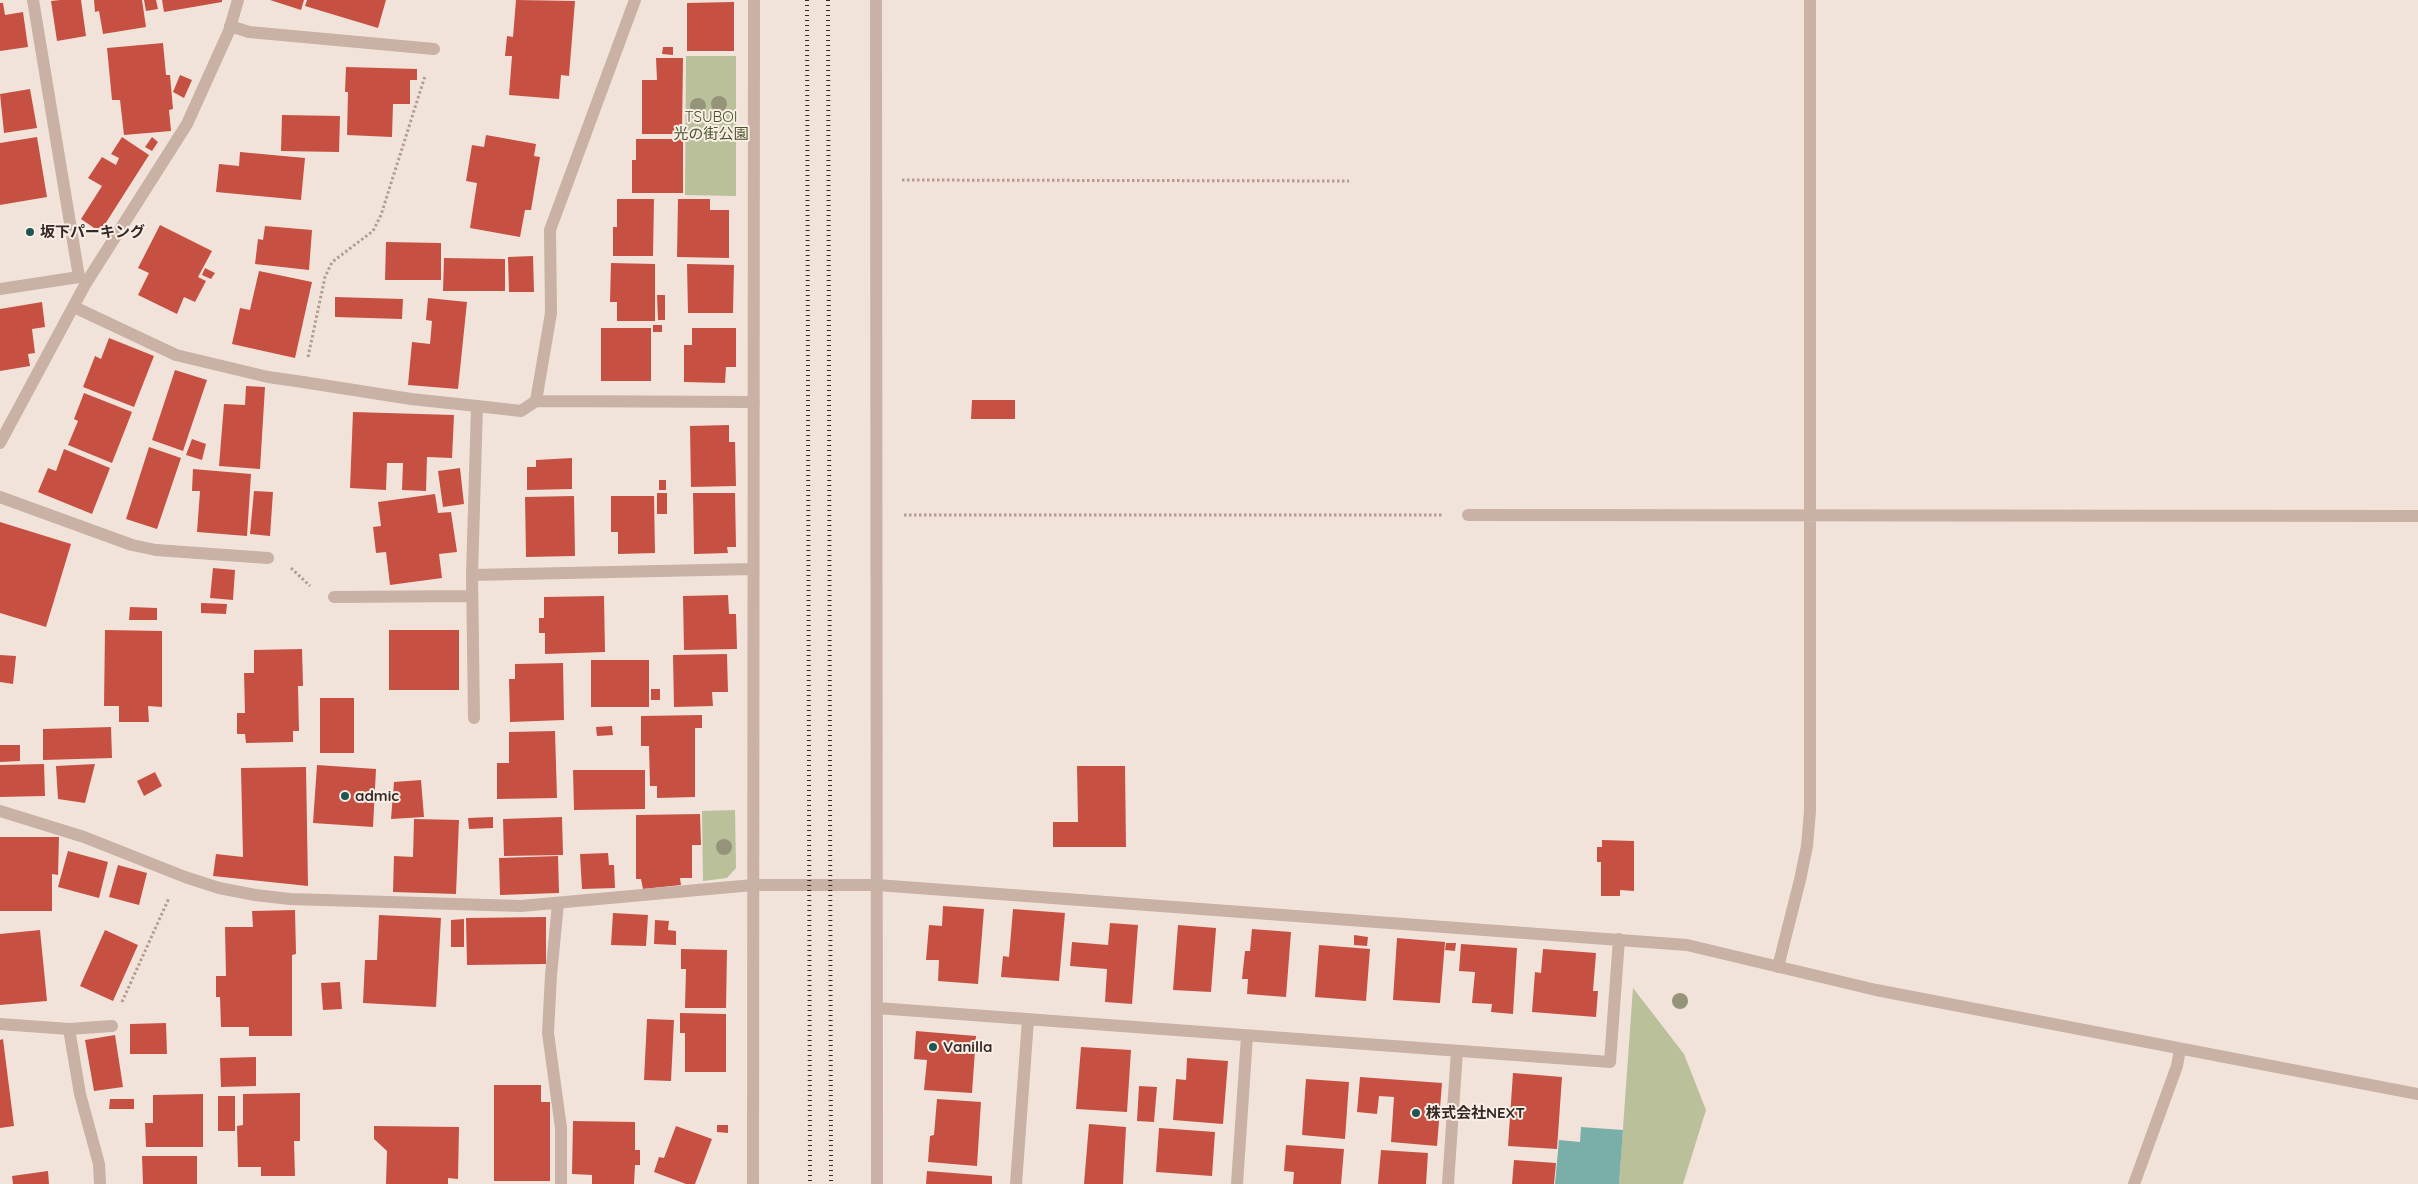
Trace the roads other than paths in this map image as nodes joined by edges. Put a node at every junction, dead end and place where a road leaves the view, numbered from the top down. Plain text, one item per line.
1 (33, 0) edge
2 (238, 0) edge
3 (636, 0) edge
4 (754, 0) edge
5 (876, 0) edge
6 (1810, 0) edge
7 (230, 26) junction
8 (434, 49) road end
9 (83, 280) junction
10 (0, 289) edge
11 (74, 307) junction
12 (536, 401) junction
13 (754, 402) junction
14 (478, 406) junction
15 (0, 443) edge
16 (0, 497) edge
17 (1468, 515) road end
18 (1810, 516) junction
19 (2418, 516) edge
20 (268, 558) road end
21 (753, 569) junction
22 (472, 575) junction
23 (334, 596) road end
24 (472, 596) junction
25 (474, 718) dead end
26 (0, 811) edge
27 (753, 885) junction
28 (877, 885) junction
29 (558, 904) junction
30 (1619, 939) junction
31 (1778, 967) junction
32 (877, 1008) junction
33 (1028, 1020) junction
34 (0, 1024) edge
35 (112, 1026) road end
36 (70, 1029) junction
37 (1247, 1036) junction
38 (2180, 1049) junction
39 (1457, 1051) junction
40 (2418, 1094) edge
41 (100, 1184) edge
42 (561, 1184) edge
43 (753, 1184) edge
44 (877, 1184) edge
45 (1016, 1184) edge
46 (1237, 1184) edge
47 (1448, 1184) edge
48 (2134, 1184) edge

1 - 9 street
2 - 7 street
3 - 12 street
4 - 13 street
5 - 28 street
6 - 18 street
7 - 8 street
7 - 9 street
9 - 10 street
9 - 11 street
11 - 14 street
11 - 15 street
12 - 13 street
12 - 14 street
13 - 21 street
14 - 22 street
16 - 20 street
17 - 18 street
18 - 19 street
18 - 31 street
21 - 22 street
21 - 27 street
22 - 24 street
23 - 24 street
24 - 25 street
26 - 29 street
27 - 28 street
27 - 29 street
27 - 43 street
28 - 30 street
28 - 32 street
29 - 42 street
30 - 31 street
30 - 39 street
31 - 38 street
32 - 33 street
32 - 44 street
33 - 37 street
33 - 45 street
34 - 36 street
35 - 36 street
36 - 41 street
37 - 39 street
37 - 46 street
38 - 40 street
38 - 48 street
39 - 47 street

